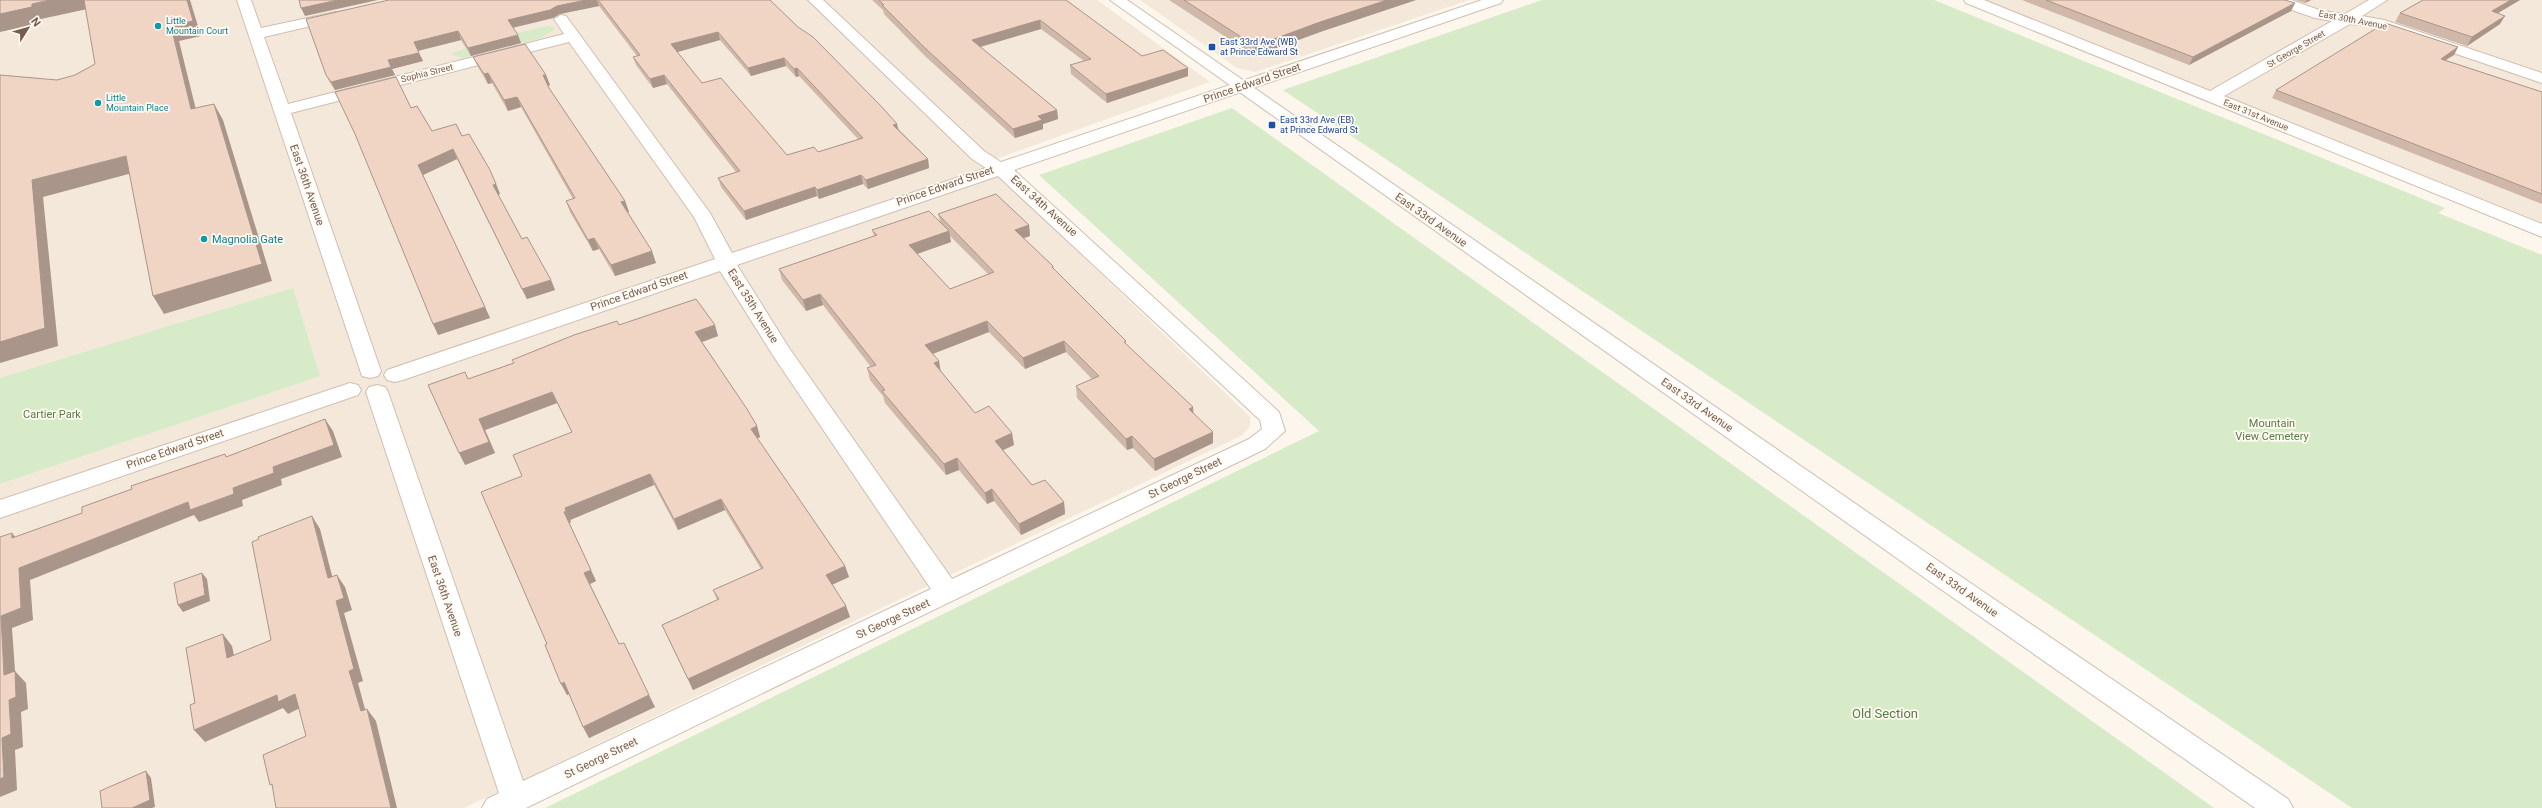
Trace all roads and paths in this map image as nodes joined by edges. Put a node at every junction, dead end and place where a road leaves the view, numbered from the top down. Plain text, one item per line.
1 (244, 0) edge
2 (815, 0) edge
3 (1117, 0) edge
4 (1496, 0) edge
5 (1971, 0) edge
6 (2277, 0) edge
7 (2380, 0) edge
8 (352, 12) edge
9 (561, 18) dead end
10 (2350, 18) junction
11 (255, 34) junction
12 (573, 36) junction
13 (2542, 78) edge
14 (1241, 86) junction
15 (2211, 97) junction
16 (281, 111) junction
17 (1000, 168) junction
18 (2542, 230) edge
19 (726, 261) junction
20 (374, 381) junction
21 (1271, 417) joint
22 (0, 509) edge
23 (948, 593) junction
24 (506, 804) edge
25 (2278, 808) edge

1 - 11 street, East 36th Avenue
2 - 17 street, East 34th Avenue
3 - 14 street, East 33rd Avenue
4 - 14 street, Prince Edward Street
5 - 15 street, East 31st Avenue
6 - 10 street, East 30th Avenue
7 - 10 street, St George Street
8 - 11 street
9 - 12 street, East 35th Avenue
10 - 13 street, East 30th Avenue
10 - 15 street, St George Street
11 - 16 street, East 36th Avenue
12 - 16 street, Sophia Street
12 - 19 street, East 35th Avenue
14 - 17 street, Prince Edward Street
14 - 25 street, East 33rd Avenue
15 - 18 street, East 31st Avenue
16 - 20 street, East 36th Avenue
17 - 19 street, Prince Edward Street
17 - 21 street, East 34th Avenue
19 - 20 street, Prince Edward Street
19 - 23 street, East 35th Avenue
20 - 22 street, Prince Edward Street
20 - 24 street, East 36th Avenue
21 - 23 street, St George Street
23 - 24 street, St George Street

